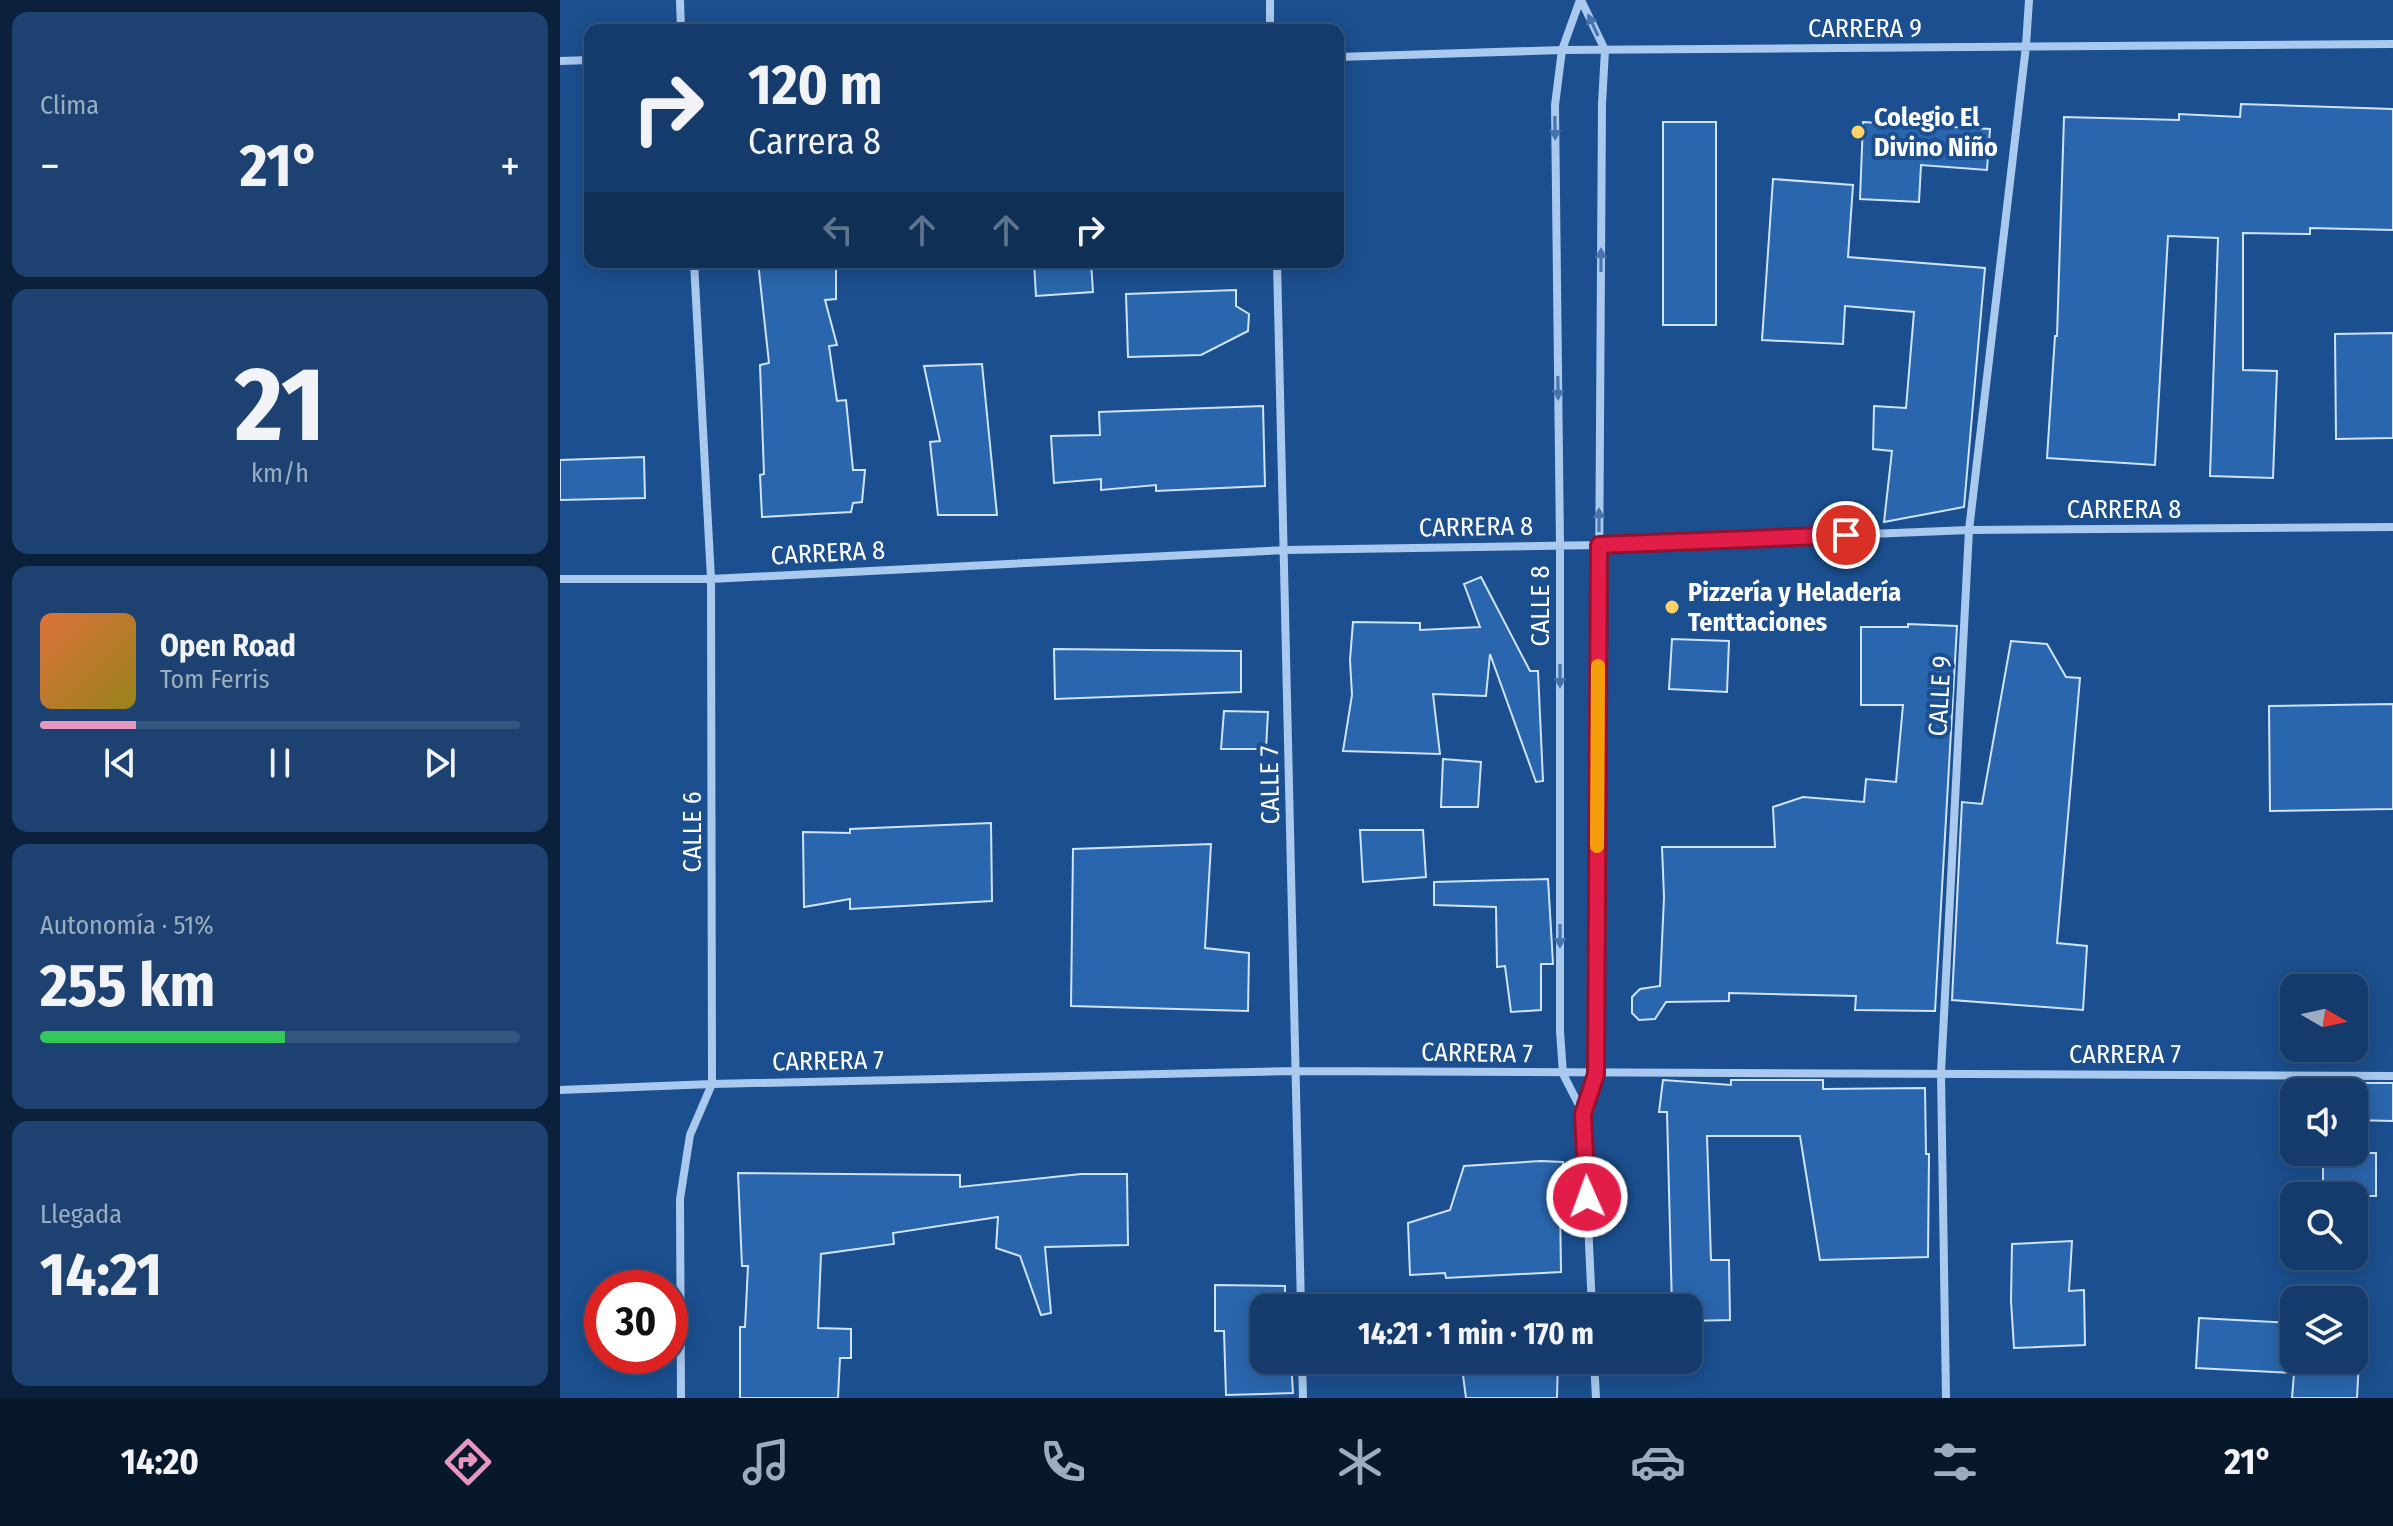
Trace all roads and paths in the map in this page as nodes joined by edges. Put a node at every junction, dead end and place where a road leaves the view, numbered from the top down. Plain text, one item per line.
1 (680, 0) edge
2 (1270, 0) edge
3 (1580, 0) edge
4 (2029, 0) edge
5 (681, 24) edge
6 (1270, 24) edge
7 (2393, 44) edge
8 (2026, 46) junction
9 (1562, 50) junction
10 (1605, 50) junction
11 (1344, 57) edge
12 (584, 60) edge
13 (560, 61) edge
14 (694, 268) edge
15 (1277, 268) edge
16 (2393, 527) edge
17 (1969, 530) junction
18 (1599, 545) junction
19 (1560, 546) junction
20 (1285, 550) junction
21 (560, 579) edge
22 (711, 579) junction
23 (1297, 1071) junction
24 (1941, 1073) junction
25 (1563, 1074) junction
26 (1596, 1074) junction
27 (2393, 1076) edge
28 (712, 1084) junction
29 (560, 1090) edge
30 (1583, 1114) junction
31 (1301, 1294) edge
32 (1591, 1294) edge
33 (1302, 1374) edge
34 (1595, 1374) edge
35 (681, 1398) edge
36 (1303, 1398) edge
37 (1596, 1398) edge
38 (1946, 1398) edge

1 - 5 street
2 - 6 street
3 - 9 street, CALLE 8
10 -> 3 street, CALLE 8
4 - 8 street, CALLE 9
7 - 8 street, CARRERA 9
8 - 10 street, CARRERA 9
8 - 17 street, CALLE 9
9 - 10 street, CARRERA 9
9 - 11 street, CARRERA 9
9 -> 19 street, CALLE 8
18 -> 10 street, CALLE 8
12 - 13 street
14 - 22 street, CALLE 6
15 - 20 street, CALLE 7
16 - 17 street, CARRERA 8
17 - 18 street, CARRERA 8
17 - 24 street, CALLE 9
18 - 19 street, CARRERA 8
18 - 26 street, CALLE 8
19 - 20 street, CARRERA 8
19 -> 25 street, CALLE 8
20 - 22 street, CARRERA 8
20 - 23 street, CALLE 7
21 - 22 street, CARRERA 8
22 - 28 street, CALLE 6
23 - 25 street, CARRERA 7
23 - 28 street, CARRERA 7
23 - 31 street, CALLE 7
24 - 26 street, CARRERA 7
24 - 27 street, CARRERA 7
24 - 38 street, CALLE 9
25 - 26 street, CARRERA 7
25 - 30 street, CALLE 8
26 - 30 street, CALLE 8
28 - 29 street, CARRERA 7
28 - 35 street, CALLE 6
30 - 32 street, CALLE 8
33 - 36 street
34 - 37 street

